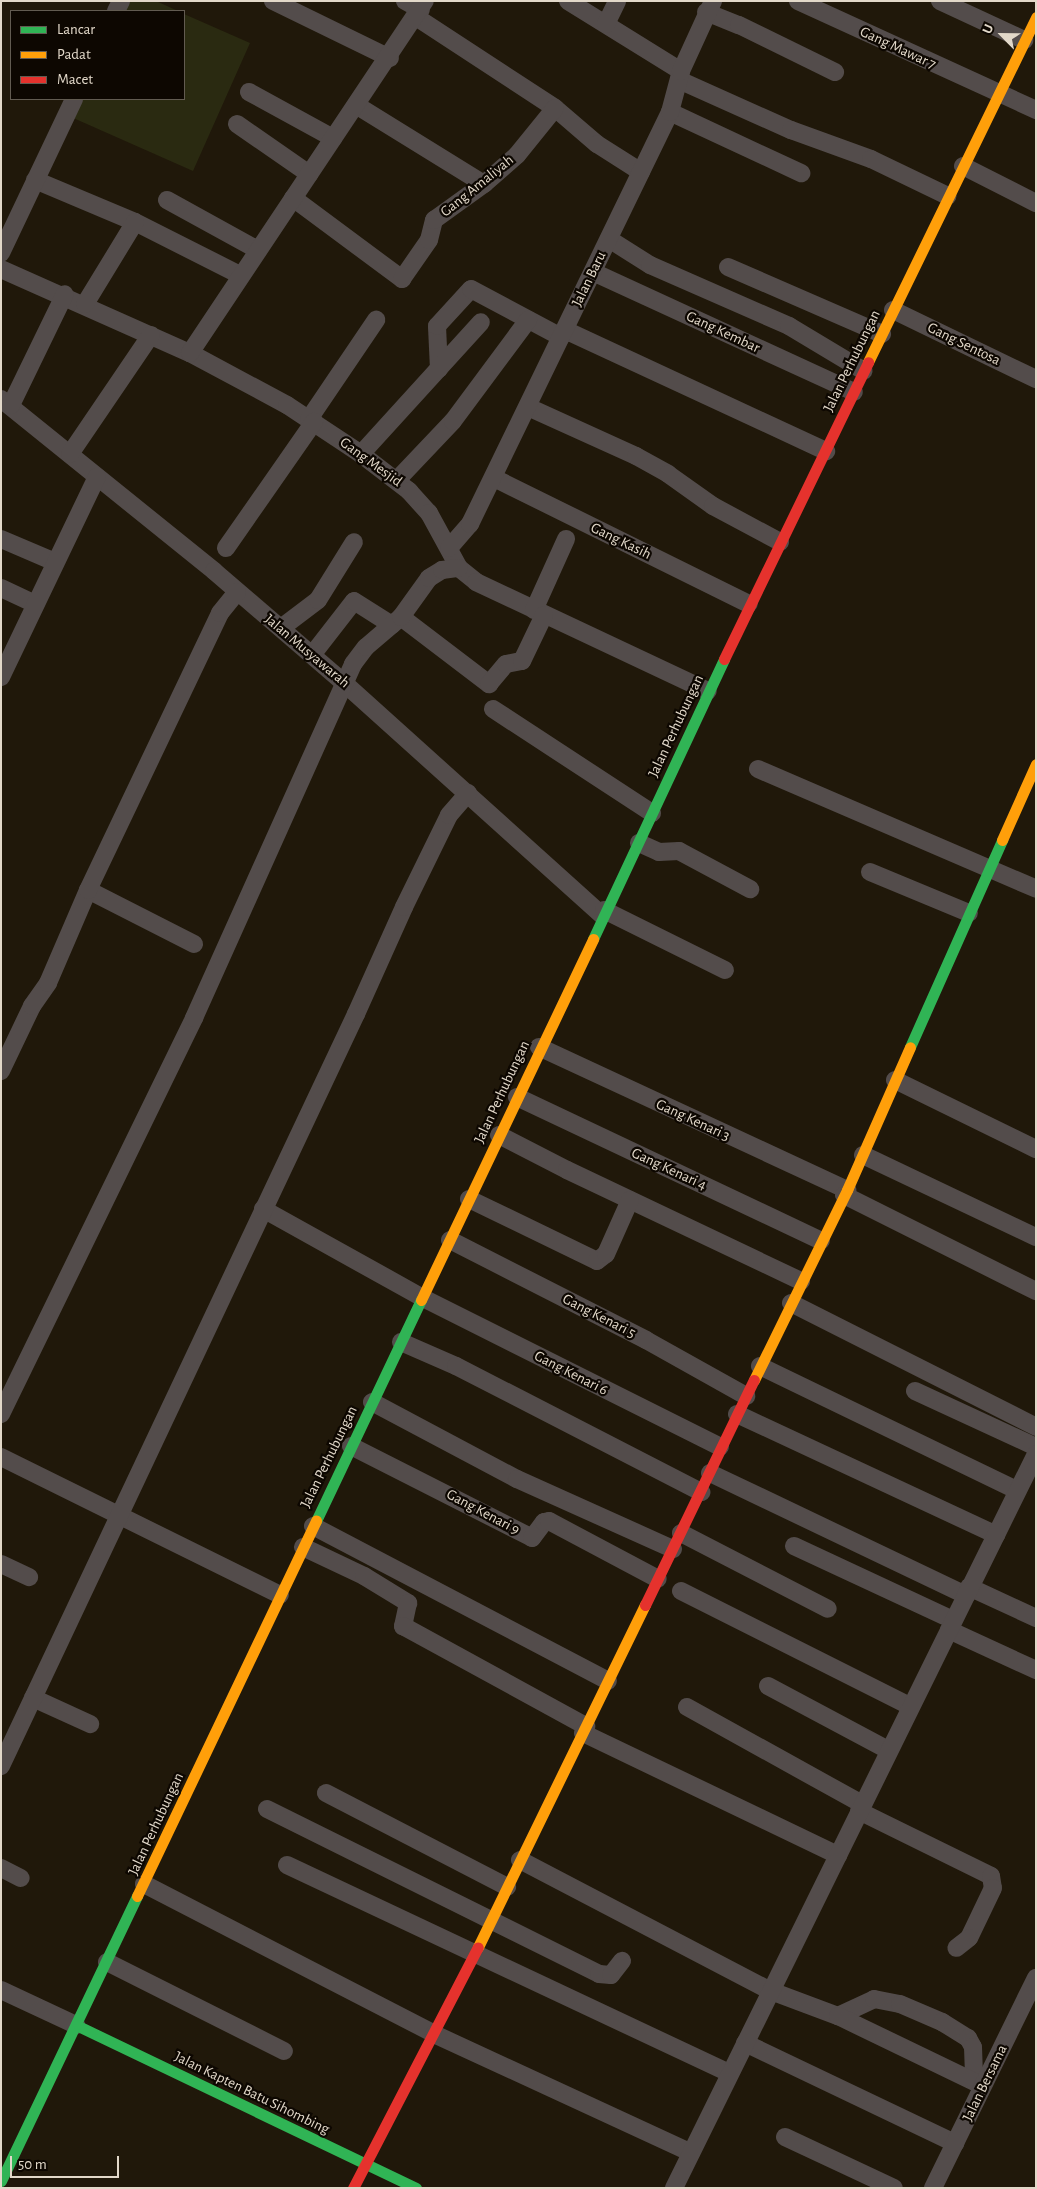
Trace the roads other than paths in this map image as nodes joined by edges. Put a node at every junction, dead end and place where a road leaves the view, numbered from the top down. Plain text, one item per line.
1 (273, 1) edge
2 (405, 1) edge
3 (568, 1) edge
4 (617, 1) edge
5 (798, 1) edge
6 (940, 1) edge
7 (709, 5) edge
8 (421, 9) edge
9 (1036, 17) edge
10 (606, 24) junction
11 (1024, 40) junction
12 (390, 58) junction
13 (835, 72) dead end
14 (680, 76) junction
15 (249, 92) dead end
16 (998, 94) junction
17 (74, 100) edge
18 (356, 105) junction
19 (555, 108) junction
20 (1036, 110) edge
21 (670, 112) junction
22 (237, 124) dead end
23 (333, 138) junction
24 (963, 166) junction
25 (641, 172) junction
26 (801, 173) dead end
27 (309, 174) junction
28 (35, 180) junction
29 (484, 184) junction
30 (948, 196) junction
31 (293, 198) junction
32 (167, 200) dead end
33 (1036, 203) edge
34 (135, 222) junction
35 (609, 240) junction
36 (258, 250) junction
37 (1, 253) edge
38 (728, 267) dead end
39 (1, 269) edge
40 (593, 272) junction
41 (240, 275) junction
42 (65, 294) junction
43 (85, 304) junction
44 (893, 310) junction
45 (376, 320) dead end
46 (528, 320) junction
47 (481, 322) dead end
48 (563, 334) junction
49 (882, 334) junction
50 (151, 335) junction
51 (190, 353) junction
52 (439, 369) junction
53 (864, 371) junction
54 (1036, 379) edge
55 (854, 392) junction
56 (6, 402) edge
57 (528, 407) junction
58 (311, 420) junction
59 (826, 451) junction
60 (70, 454) junction
61 (361, 454) junction
62 (97, 477) junction
63 (494, 478) junction
64 (397, 480) junction
65 (1, 539) edge
66 (566, 539) dead end
67 (354, 542) dead end
68 (780, 542) junction
69 (226, 548) dead end
70 (449, 548) junction
71 (55, 562) junction
72 (459, 568) junction
73 (1, 588) edge
74 (237, 592) junction
75 (36, 604) junction
76 (749, 604) junction
77 (539, 612) junction
78 (396, 621) junction
79 (281, 628) junction
80 (312, 655) junction
81 (1, 677) edge
82 (344, 682) junction
83 (708, 692) junction
84 (493, 710) dead end
85 (1036, 764) edge
86 (758, 769) dead end
87 (468, 793) junction
88 (652, 813) junction
89 (639, 843) junction
90 (988, 871) junction
91 (870, 872) dead end
92 (750, 889) dead end
93 (1036, 889) edge
94 (88, 890) junction
95 (603, 913) junction
96 (967, 919) junction
97 (194, 944) dead end
98 (725, 970) dead end
99 (539, 1047) junction
100 (1, 1071) edge
101 (895, 1080) junction
102 (517, 1097) junction
103 (499, 1134) junction
104 (1036, 1149) edge
105 (863, 1155) junction
106 (845, 1192) junction
107 (469, 1199) junction
108 (630, 1200) junction
109 (263, 1209) junction
110 (1036, 1237) edge
111 (450, 1240) junction
112 (821, 1241) junction
113 (802, 1281) junction
114 (1036, 1290) edge
115 (423, 1298) junction
116 (791, 1303) junction
117 (402, 1342) junction
118 (760, 1366) junction
119 (915, 1391) dead end
120 (746, 1396) junction
121 (372, 1402) junction
122 (1, 1414) edge
123 (737, 1414) junction
124 (1036, 1427) edge
125 (351, 1446) junction
126 (720, 1447) junction
127 (1036, 1447) edge
128 (1036, 1454) edge
129 (1, 1457) edge
130 (710, 1473) junction
131 (1017, 1490) junction
132 (701, 1492) junction
133 (117, 1517) junction
134 (313, 1526) junction
135 (681, 1533) junction
136 (996, 1535) junction
137 (794, 1546) dead end
138 (303, 1547) junction
139 (673, 1549) junction
140 (1, 1564) edge
141 (29, 1577) dead end
142 (658, 1579) junction
143 (681, 1591) dead end
144 (968, 1591) junction
145 (280, 1595) junction
146 (828, 1609) dead end
147 (1036, 1618) edge
148 (951, 1625) junction
149 (1036, 1670) edge
150 (608, 1682) junction
151 (768, 1686) dead end
152 (32, 1698) junction
153 (910, 1706) junction
154 (687, 1707) dead end
155 (90, 1724) dead end
156 (584, 1730) junction
157 (888, 1750) junction
158 (1, 1766) edge
159 (326, 1793) dead end
160 (860, 1808) junction
161 (267, 1809) dead end
162 (838, 1855) junction
163 (520, 1860) junction
164 (287, 1865) dead end
165 (1, 1868) edge
166 (21, 1878) dead end
167 (144, 1884) junction
168 (507, 1887) junction
169 (489, 1923) junction
170 (956, 1948) dead end
171 (474, 1955) junction
172 (622, 1961) dead end
173 (107, 1962) junction
174 (1036, 1978) edge
175 (1, 1990) edge
176 (771, 1990) junction
177 (838, 2016) junction
178 (76, 2025) junction
179 (434, 2034) junction
180 (745, 2043) junction
181 (284, 2051) dead end
182 (730, 2073) junction
183 (979, 2083) junction
184 (785, 2137) dead end
185 (955, 2143) junction
186 (691, 2153) junction
187 (367, 2165) junction
188 (1, 2182) edge
189 (353, 2188) edge
190 (416, 2188) edge
191 (674, 2188) edge
192 (894, 2188) edge
193 (933, 2188) edge

1 - 12 street
2 - 8 street
3 - 10 street
4 - 10 street
5 - 16 street, Gang Mawar 7
6 - 11 street
7 - 13 street
7 - 14 street, Jalan Baru
8 - 12 street
8 - 19 street
9 - 11 main road, Jalan Perhubungan
10 - 14 street
11 - 16 main road, Jalan Perhubungan
12 - 18 street
14 - 21 street, Jalan Baru
14 - 30 street
15 - 23 street
16 - 20 street, Gang Mawar 7
16 - 24 main road, Jalan Perhubungan
17 - 28 street
18 - 23 street
18 - 29 street
19 - 25 street
19 - 29 street, Gang Amaliyah
21 - 25 street, Jalan Baru
21 - 26 street
22 - 27 street
23 - 27 street
24 - 30 main road, Jalan Perhubungan
24 - 33 street
25 - 35 street, Jalan Baru
27 - 31 street
28 - 34 street
28 - 37 street
29 - 31 street, Gang Amaliyah
30 - 44 main road, Jalan Perhubungan
31 - 36 street
32 - 36 street
34 - 41 street
34 - 43 street
35 - 40 street, Jalan Baru
35 - 53 street
36 - 41 street
38 - 49 street
39 - 42 street, Gang Mesjid
40 - 48 street, Jalan Baru
40 - 55 street, Gang Kembar
41 - 51 street
42 - 43 street, Gang Mesjid
42 - 56 street
43 - 50 street, Gang Mesjid
44 - 49 main road, Jalan Perhubungan
44 - 54 street, Gang Sentosa
45 - 58 street
46 - 48 street
46 - 52 street
46 - 64 street
47 - 52 street
48 - 57 street, Jalan Baru
48 - 59 street
49 - 53 main road, Jalan Perhubungan
50 - 51 street, Gang Mesjid
50 - 60 street
51 - 58 street, Gang Mesjid
52 - 61 street
53 - 55 main road, Jalan Perhubungan
55 - 59 main road, Jalan Perhubungan
56 - 60 street, Jalan Musyawarah
57 - 63 street, Jalan Baru
57 - 68 street
58 - 61 street, Gang Mesjid
58 - 69 street
59 - 68 main road, Jalan Perhubungan
60 - 62 street, Jalan Musyawarah
61 - 64 street, Gang Mesjid
62 - 71 street
62 - 74 street, Jalan Musyawarah
63 - 70 street, Jalan Baru
63 - 76 street, Gang Kasih
64 - 70 street, Gang Mesjid
65 - 71 street
66 - 77 street
67 - 79 street
68 - 76 main road, Jalan Perhubungan
70 - 72 street, Gang Mesjid
71 - 75 street
72 - 77 street, Gang Mesjid
72 - 78 street
73 - 75 street
74 - 79 street, Jalan Musyawarah
74 - 94 street
75 - 81 street
76 - 83 main road, Jalan Perhubungan
77 - 78 street
77 - 83 street, Gang Mesjid
78 - 80 street
78 - 82 street
79 - 80 street, Jalan Musyawarah
80 - 82 street, Jalan Musyawarah
82 - 87 street, Jalan Musyawarah
82 - 122 street
83 - 88 main road, Jalan Perhubungan
84 - 88 street
85 - 90 main road
86 - 90 street
87 - 95 street, Jalan Musyawarah
87 - 109 street
88 - 89 main road, Jalan Perhubungan
89 - 92 street
89 - 95 main road, Jalan Perhubungan
90 - 93 street
90 - 96 main road
91 - 96 street
94 - 97 street
94 - 100 street
95 - 98 street, Jalan Musyawarah
95 - 99 main road, Jalan Perhubungan
96 - 101 main road
99 - 102 main road, Jalan Perhubungan
99 - 106 street, Gang Kenari 3
101 - 104 street
101 - 105 main road
102 - 103 main road, Jalan Perhubungan
102 - 112 street, Gang Kenari 4
103 - 107 main road, Jalan Perhubungan
103 - 108 street
105 - 106 main road
105 - 110 street
106 - 112 main road
106 - 114 street, Gang Kenari 3
107 - 108 street
107 - 111 main road, Jalan Perhubungan
108 - 113 street
109 - 115 street, Gang Kenari 6
109 - 133 street
111 - 115 main road, Jalan Perhubungan
111 - 120 street, Gang Kenari 5
112 - 113 main road
113 - 116 main road
115 - 117 main road, Jalan Perhubungan
115 - 126 street, Gang Kenari 6
116 - 118 main road
116 - 124 street
117 - 121 main road, Jalan Perhubungan
117 - 132 street
118 - 120 main road
118 - 131 street
119 - 127 street
120 - 123 main road
121 - 125 main road, Jalan Perhubungan
121 - 139 street
123 - 126 main road
123 - 136 street
125 - 134 main road, Jalan Perhubungan
125 - 142 street, Gang Kenari 9
126 - 130 main road
128 - 131 street
129 - 133 street
130 - 132 main road
130 - 144 street
131 - 136 street
132 - 135 main road
133 - 145 street
133 - 152 street
134 - 138 main road, Jalan Perhubungan
134 - 150 street
135 - 139 main road
135 - 146 street
136 - 144 street
137 - 148 street
138 - 145 main road, Jalan Perhubungan
138 - 156 street
139 - 142 main road
140 - 141 street
142 - 150 main road
143 - 153 street
144 - 147 street
144 - 148 street
145 - 167 main road, Jalan Perhubungan
148 - 149 street
148 - 153 street
150 - 156 main road
151 - 157 street
152 - 155 street
152 - 158 street
153 - 157 street
154 - 160 street
156 - 162 street
156 - 163 main road
157 - 160 street
159 - 168 street
160 - 162 street
160 - 170 street
161 - 169 street
162 - 176 street
163 - 168 main road
163 - 176 street
164 - 171 street
165 - 166 street
167 - 173 main road, Jalan Perhubungan
167 - 179 street
168 - 169 main road
169 - 171 main road
169 - 172 street
171 - 179 main road
171 - 182 street
173 - 178 main road, Jalan Perhubungan
173 - 181 street
174 - 183 street, Jalan Bersama
175 - 178 street
176 - 177 street
176 - 180 street
177 - 183 street
177 - 183 street
178 - 187 main road, Jalan Kapten Batu Sihombing
178 - 188 main road, Jalan Perhubungan
179 - 186 street
179 - 187 main road
180 - 182 street
180 - 185 street
182 - 186 street
183 - 185 street, Jalan Bersama
184 - 192 street
185 - 193 street, Jalan Bersama
186 - 191 street
187 - 189 main road
187 - 190 main road, Jalan Kapten Batu Sihombing

